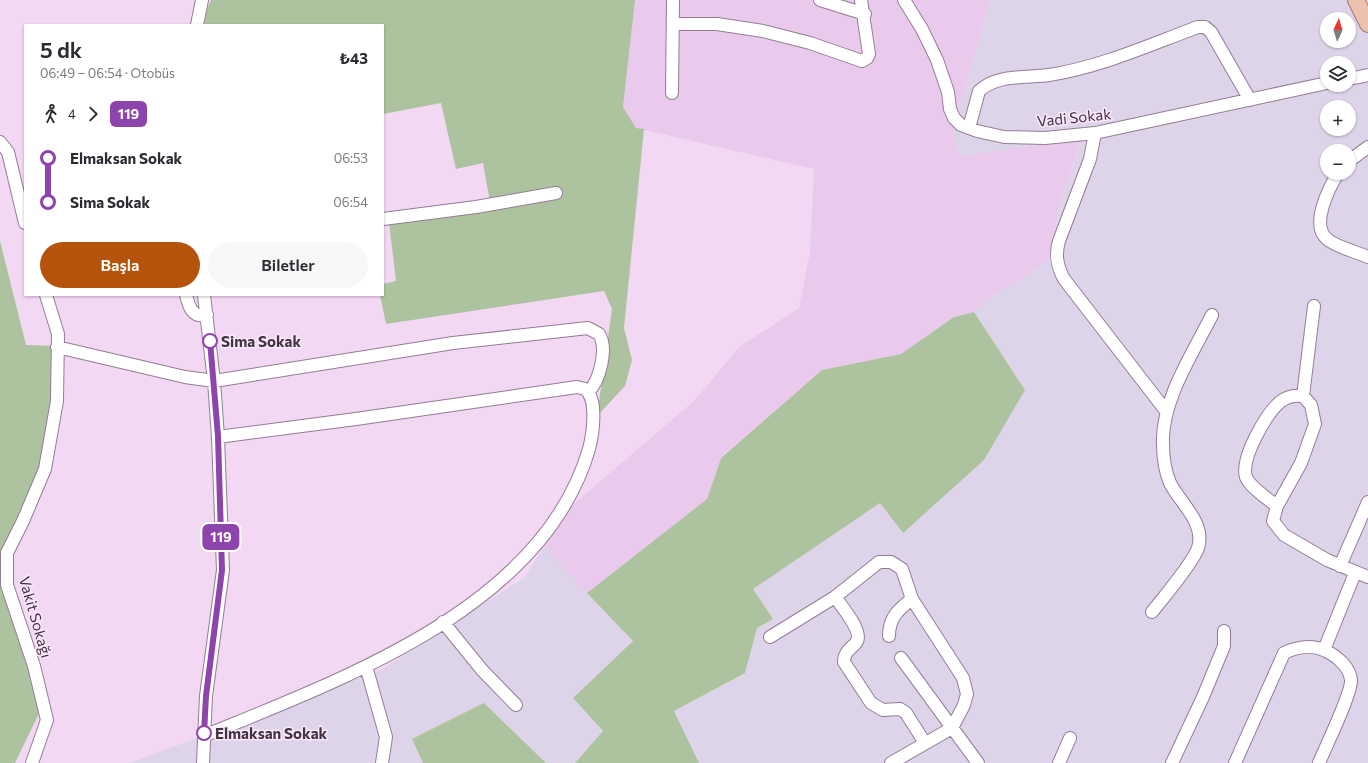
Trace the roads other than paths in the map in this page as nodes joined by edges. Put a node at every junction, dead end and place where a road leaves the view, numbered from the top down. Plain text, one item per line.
1 (202, 0) edge
2 (673, 0) edge
3 (820, 0) edge
4 (862, 0) edge
5 (904, 0) edge
6 (1356, 0) edge
7 (865, 14) junction
8 (197, 24) edge
9 (673, 24) junction
10 (1368, 24) edge
11 (1368, 75) edge
12 (1356, 78) edge
13 (1320, 85) edge
14 (672, 93) dead end
15 (1250, 100) junction
16 (969, 128) junction
17 (1095, 133) junction
18 (0, 142) edge
19 (1368, 147) edge
20 (1356, 156) edge
21 (1334, 180) edge
22 (556, 193) dead end
23 (24, 219) edge
24 (384, 220) edge
25 (1368, 257) edge
26 (46, 296) edge
27 (186, 296) edge
28 (204, 296) edge
29 (1314, 306) dead end
30 (1212, 314) dead end
31 (207, 315) junction
32 (57, 348) junction
33 (214, 381) junction
34 (588, 392) junction
35 (1303, 396) junction
36 (1166, 411) junction
37 (218, 436) junction
38 (1368, 502) edge
39 (1277, 506) junction
40 (1340, 566) junction
41 (1355, 573) junction
42 (1368, 577) edge
43 (835, 597) junction
44 (912, 599) junction
45 (1152, 612) dead end
46 (443, 622) junction
47 (1224, 631) dead end
48 (889, 636) dead end
49 (770, 637) dead end
50 (1324, 650) junction
51 (901, 658) dead end
52 (366, 666) junction
53 (516, 705) dead end
54 (952, 728) junction
55 (204, 736) junction
56 (1070, 738) dead end
57 (925, 743) junction
58 (32, 763) edge
59 (203, 763) edge
60 (382, 763) edge
61 (891, 763) edge
62 (978, 763) edge
63 (1059, 763) edge
64 (1172, 763) edge
65 (1235, 763) edge
66 (1319, 763) edge

1 - 8 street
2 - 9 street
3 - 7 street
4 - 7 street
5 - 16 street, Vadi Sokak
6 - 10 main road
7 - 9 street
9 - 14 street
11 - 12 street
13 - 15 street, Vadi Sokak
15 - 16 street
15 - 17 street, Vadi Sokak
16 - 17 street, Vadi Sokak
17 - 36 street
18 - 23 street
19 - 20 street
21 - 25 street
22 - 24 street
26 - 32 street, Vakit Sokağı
27 - 31 street
28 - 31 street
29 - 35 street
30 - 36 street
31 - 33 street
32 - 33 street
32 - 58 street, Vakit Sokağı
33 - 34 street
33 - 37 street
34 - 37 street
34 - 46 street
35 - 39 street
35 - 39 street
36 - 45 street
37 - 55 street
38 - 40 street
39 - 40 street
40 - 41 street
41 - 42 street
41 - 50 street
43 - 44 street
43 - 49 street
43 - 57 street
44 - 48 street
44 - 54 street
46 - 52 street
46 - 53 street
47 - 64 street
50 - 65 street
50 - 66 street
51 - 54 street
52 - 55 street
52 - 60 street
54 - 57 street
54 - 62 street
55 - 59 street
56 - 63 street
57 - 61 street

